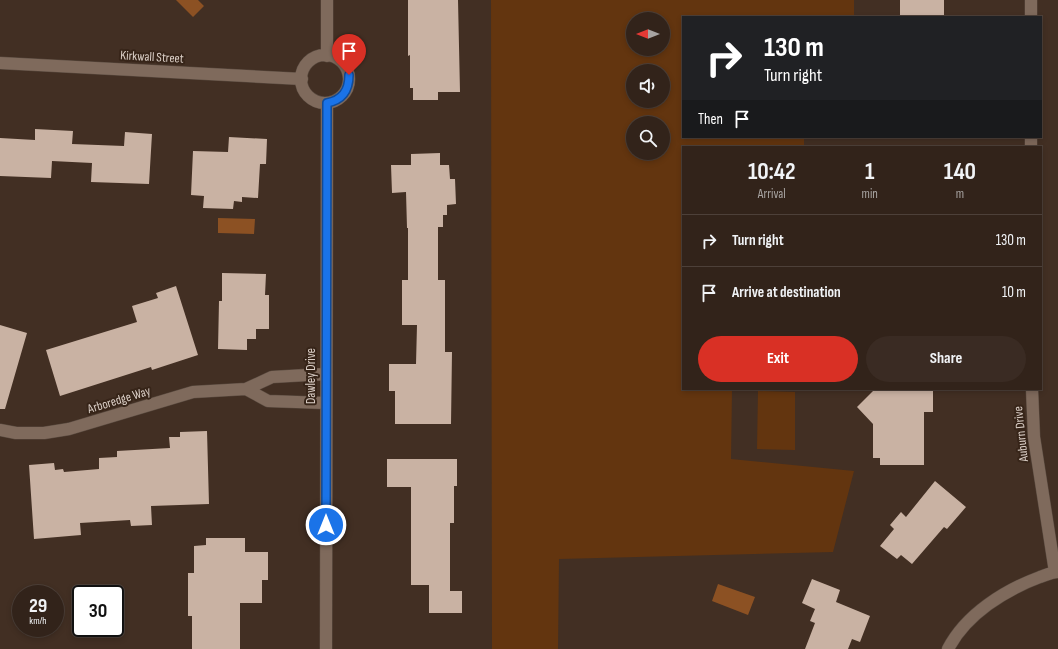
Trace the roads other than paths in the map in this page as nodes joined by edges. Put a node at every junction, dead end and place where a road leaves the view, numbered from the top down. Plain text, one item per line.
1 (327, 0) edge
2 (1031, 0) edge
3 (1031, 16) edge
4 (327, 56) junction
5 (0, 63) edge
6 (302, 79) junction
7 (327, 103) junction
8 (325, 374) junction
9 (246, 389) junction
10 (1032, 390) edge
11 (325, 403) junction
12 (0, 430) edge
13 (1057, 572) edge
14 (326, 649) edge
15 (948, 649) edge

1 - 4 street
2 - 3 street
4 - 6 street
4 - 7 street
5 - 6 street, Kirkwall Street
6 - 7 street
7 - 8 street, Dawley Drive
8 - 9 street, Arboredge Way
8 - 11 street, Dawley Drive
9 - 11 street
9 - 12 street, Arboredge Way
10 - 13 street, Auburn Drive
11 - 14 street, Dawley Drive
13 - 15 street

